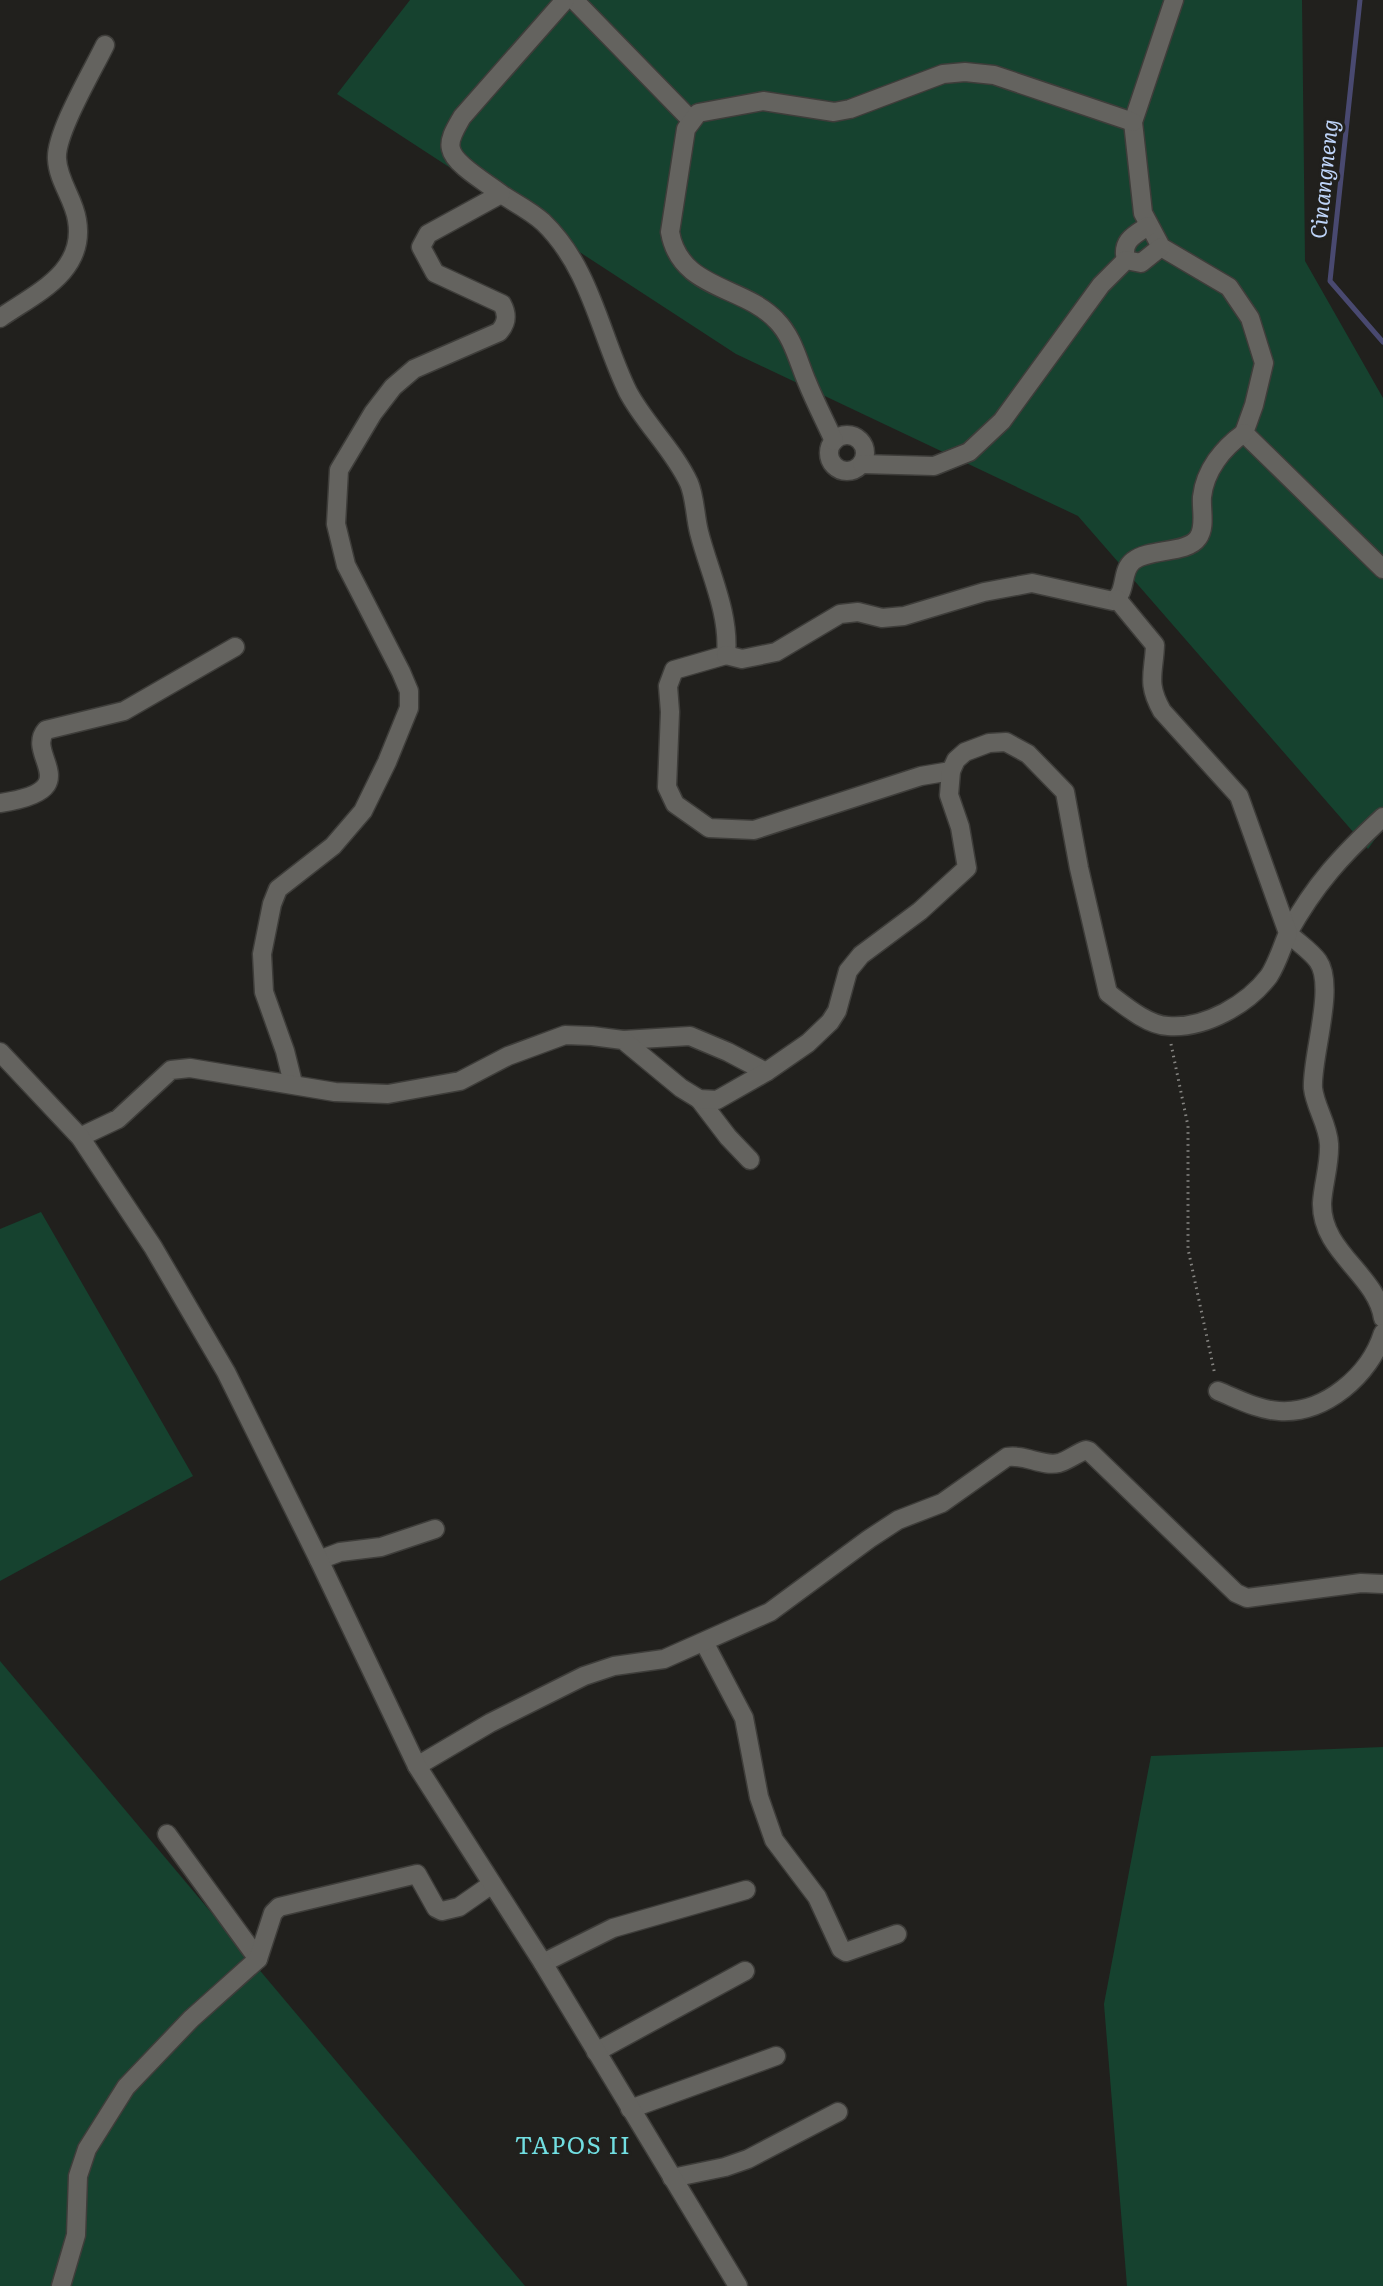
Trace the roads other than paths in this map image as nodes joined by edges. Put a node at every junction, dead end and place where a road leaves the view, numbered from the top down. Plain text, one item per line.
1 (565, 0) edge
2 (573, 0) edge
3 (1174, 0) edge
4 (105, 45) dead end
5 (691, 120) junction
6 (1133, 122) junction
7 (501, 194) junction
8 (1148, 226) junction
9 (1161, 247) junction
10 (1126, 260) junction
11 (0, 318) edge
12 (1244, 433) junction
13 (834, 441) junction
14 (862, 464) junction
15 (1383, 569) edge
16 (1117, 599) junction
17 (235, 647) dead end
18 (726, 655) junction
19 (951, 771) junction
20 (0, 803) edge
21 (1383, 818) edge
22 (1288, 933) junction
23 (623, 1040) junction
24 (0, 1052) edge
25 (766, 1072) junction
26 (293, 1083) junction
27 (699, 1099) junction
28 (80, 1137) junction
29 (750, 1160) dead end
30 (1383, 1318) edge
31 (1383, 1333) edge
32 (1218, 1391) road end
33 (435, 1528) dead end
34 (319, 1560) junction
35 (1383, 1584) edge
36 (704, 1642) junction
37 (417, 1766) junction
38 (167, 1834) dead end
39 (492, 1884) junction
40 (746, 1890) dead end
41 (897, 1934) dead end
42 (258, 1959) junction
43 (543, 1964) junction
44 (745, 1971) dead end
45 (596, 2052) junction
46 (776, 2056) dead end
47 (630, 2109) junction
48 (838, 2112) dead end
49 (672, 2178) junction
50 (61, 2286) edge
51 (738, 2286) edge

1 - 7 street
2 - 5 street
3 - 6 street
4 - 11 street
5 - 6 street
5 - 13 street
6 - 8 street
7 - 18 street
7 - 26 street
8 - 9 street
8 - 10 street
9 - 10 street
9 - 12 street
10 - 14 street
12 - 15 street
12 - 16 street
13 - 14 street
13 - 14 street
16 - 18 street
16 - 22 street
17 - 20 street
18 - 19 street
19 - 22 street
19 - 25 street
21 - 22 street
22 - 30 street
23 - 25 street
23 - 26 street
23 - 27 street
24 - 28 street
25 - 27 street
26 - 28 street
27 - 29 street
28 - 34 street
31 - 32 street
33 - 34 street
34 - 37 street
35 - 36 street
36 - 37 street
36 - 41 street
37 - 39 street
38 - 42 street
39 - 42 street
39 - 43 street
40 - 43 street
42 - 50 street
43 - 45 street
44 - 45 street
45 - 47 street
46 - 47 street
47 - 49 street
48 - 49 street
49 - 51 street

